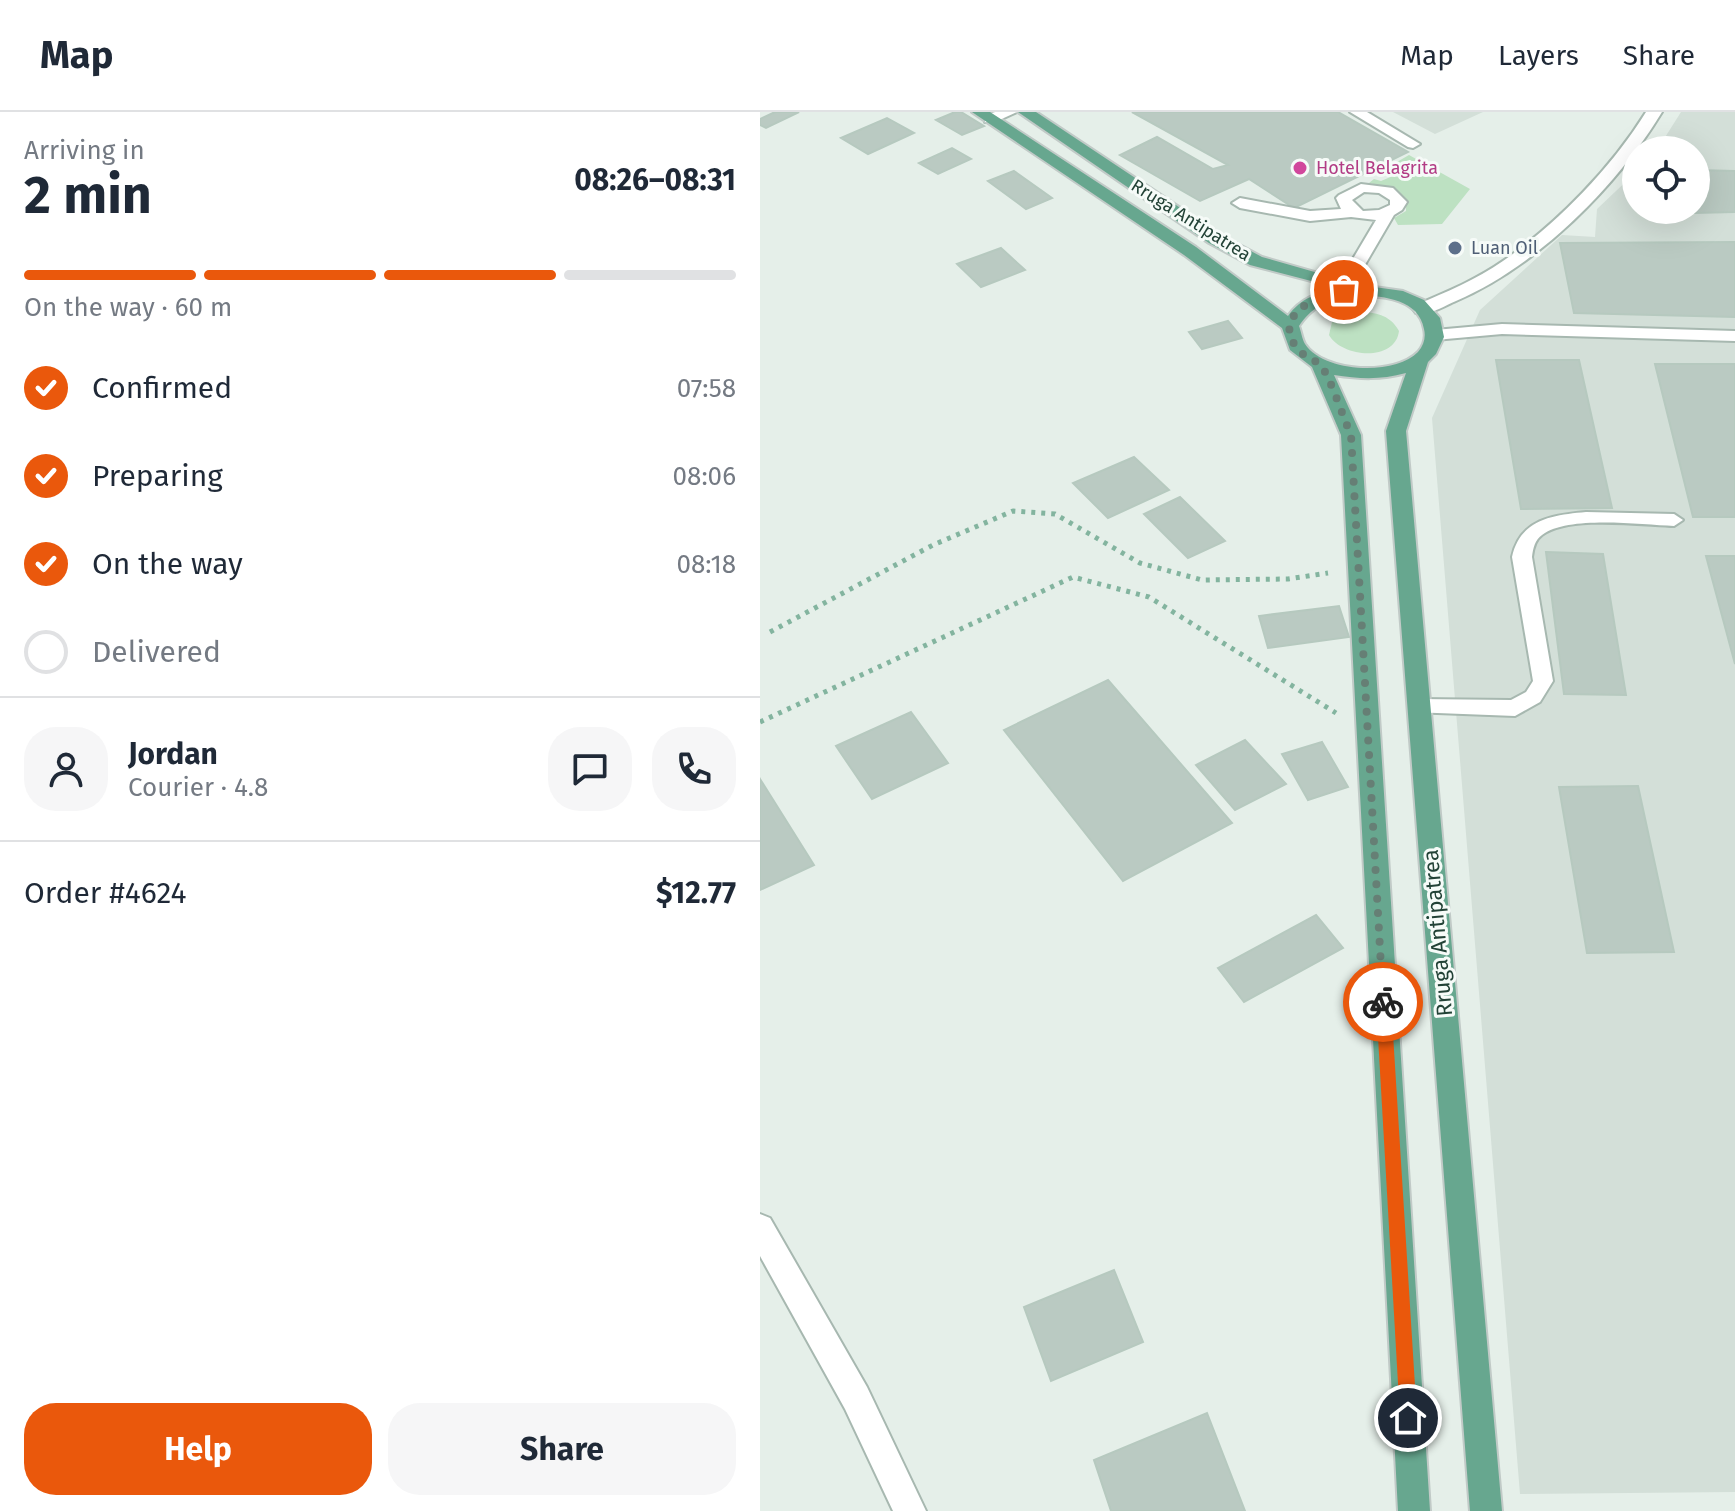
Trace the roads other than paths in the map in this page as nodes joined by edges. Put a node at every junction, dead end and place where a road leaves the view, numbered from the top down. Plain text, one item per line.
1 (1009, 112) edge
2 (1026, 112) edge
3 (1357, 112) edge
4 (1654, 112) edge
5 (985, 116) edge
6 (1413, 144) dead end
7 (1240, 203) dead end
8 (1353, 212) junction
9 (1387, 214) junction
10 (1346, 284) junction
11 (1374, 290) junction
12 (1422, 309) junction
13 (1290, 326) junction
14 (1435, 335) junction
15 (1735, 336) edge
16 (1420, 359) junction
17 (1321, 366) junction
18 (1674, 520) dead end
19 (1418, 707) junction
20 (760, 1228) edge
21 (910, 1511) edge
22 (1414, 1511) edge
23 (1486, 1511) edge

1 - 5 street
2 - 10 main road, Rruga Antipatrea
3 - 6 lane
4 - 12 street
5 - 13 main road, Rruga Antipatrea
7 - 8 lane
8 - 9 lane
8 - 9 lane
9 - 10 lane
10 - 11 main road, Rruga Antipatrea
11 - 12 main road, Rruga Antipatrea
11 - 13 main road, Rruga Antipatrea
12 - 14 main road
13 - 17 main road, Rruga Antipatrea
14 - 15 street
14 - 16 main road, Rruga Antipatrea
16 - 17 main road
16 - 19 main road, Rruga Antipatrea
17 - 22 main road, Rruga Antipatrea
18 - 19 lane
19 - 23 main road, Rruga Antipatrea
20 - 21 street

